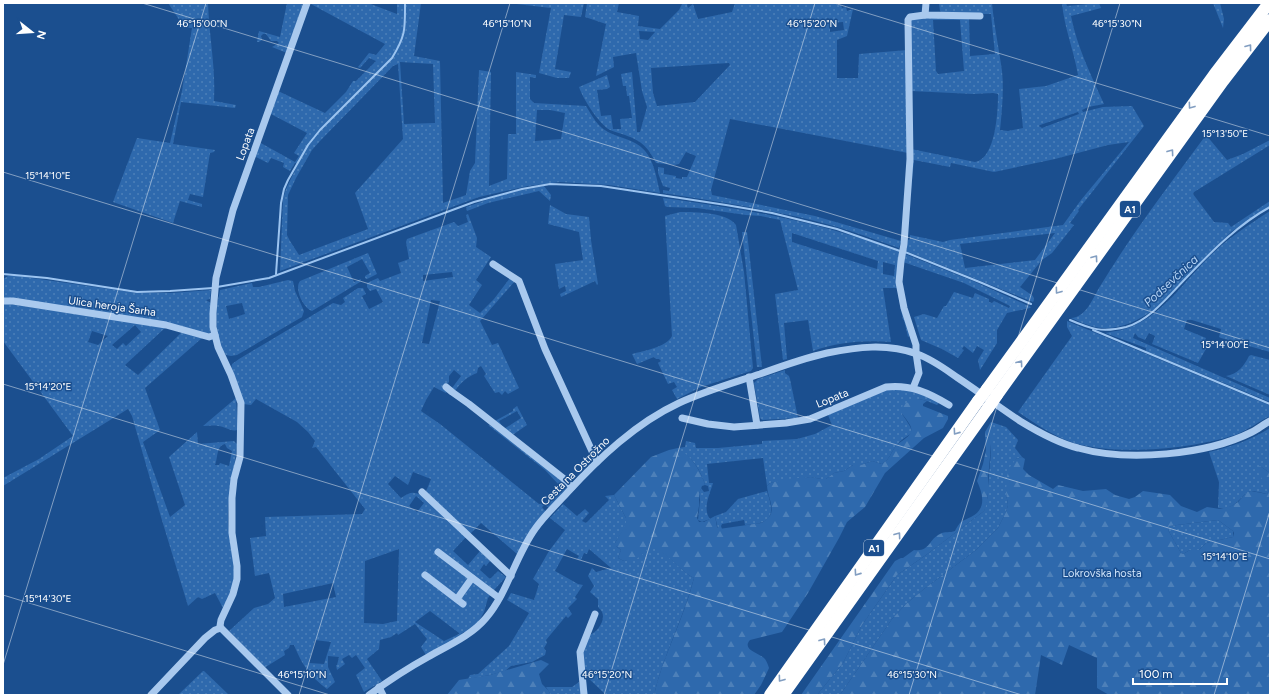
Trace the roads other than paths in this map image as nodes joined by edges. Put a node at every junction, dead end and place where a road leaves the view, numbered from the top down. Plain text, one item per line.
1 (307, 3) edge
2 (926, 3) edge
3 (1269, 3) edge
4 (925, 15) junction
5 (980, 16) dead end
6 (1270, 20) edge
7 (493, 264) dead end
8 (3, 301) edge
9 (215, 335) junction
10 (916, 353) junction
11 (749, 377) junction
12 (446, 386) dead end
13 (913, 388) junction
14 (992, 392) junction
15 (983, 404) junction
16 (949, 405) dead end
17 (682, 418) dead end
18 (1270, 421) edge
19 (757, 425) junction
20 (597, 462) junction
21 (572, 487) junction
22 (422, 492) dead end
23 (438, 552) dead end
24 (425, 575) dead end
25 (511, 576) junction
26 (472, 578) junction
27 (499, 598) junction
28 (596, 614) dead end
29 (221, 628) junction
30 (379, 688) junction
31 (151, 695) edge
32 (288, 695) edge
33 (369, 695) edge
34 (383, 695) edge
35 (584, 695) edge
36 (770, 695) edge
37 (784, 695) edge

1 - 9 street, Lopata
2 - 4 street
3 -> 14 highway, A1
4 - 5 street
4 - 10 street
14 -> 6 highway, A1
7 - 20 street
8 - 9 street, Ulica heroja Šarha
9 - 29 street
10 - 11 street, Cesta na Ostrožno
10 - 13 street
10 - 18 street, Cesta na Ostrožno
11 - 19 street
11 - 20 street, Cesta na Ostrožno
12 - 21 street
13 - 16 street, Lopata
13 - 19 street, Lopata
14 - 15 highway, A1, bridge
15 -> 36 highway, A1
37 -> 15 highway, A1
17 - 19 street, Lopata
20 - 21 street, Cesta na Ostrožno
21 - 25 street, Cesta na Ostrožno
22 - 25 street
23 - 26 street
24 - 26 street
25 - 27 street, Cesta na Ostrožno
26 - 27 street
27 - 30 street, Cesta na Ostrožno
28 - 35 street
29 - 31 street
29 - 32 street
30 - 33 street, Cesta na Ostrožno
30 - 34 street

